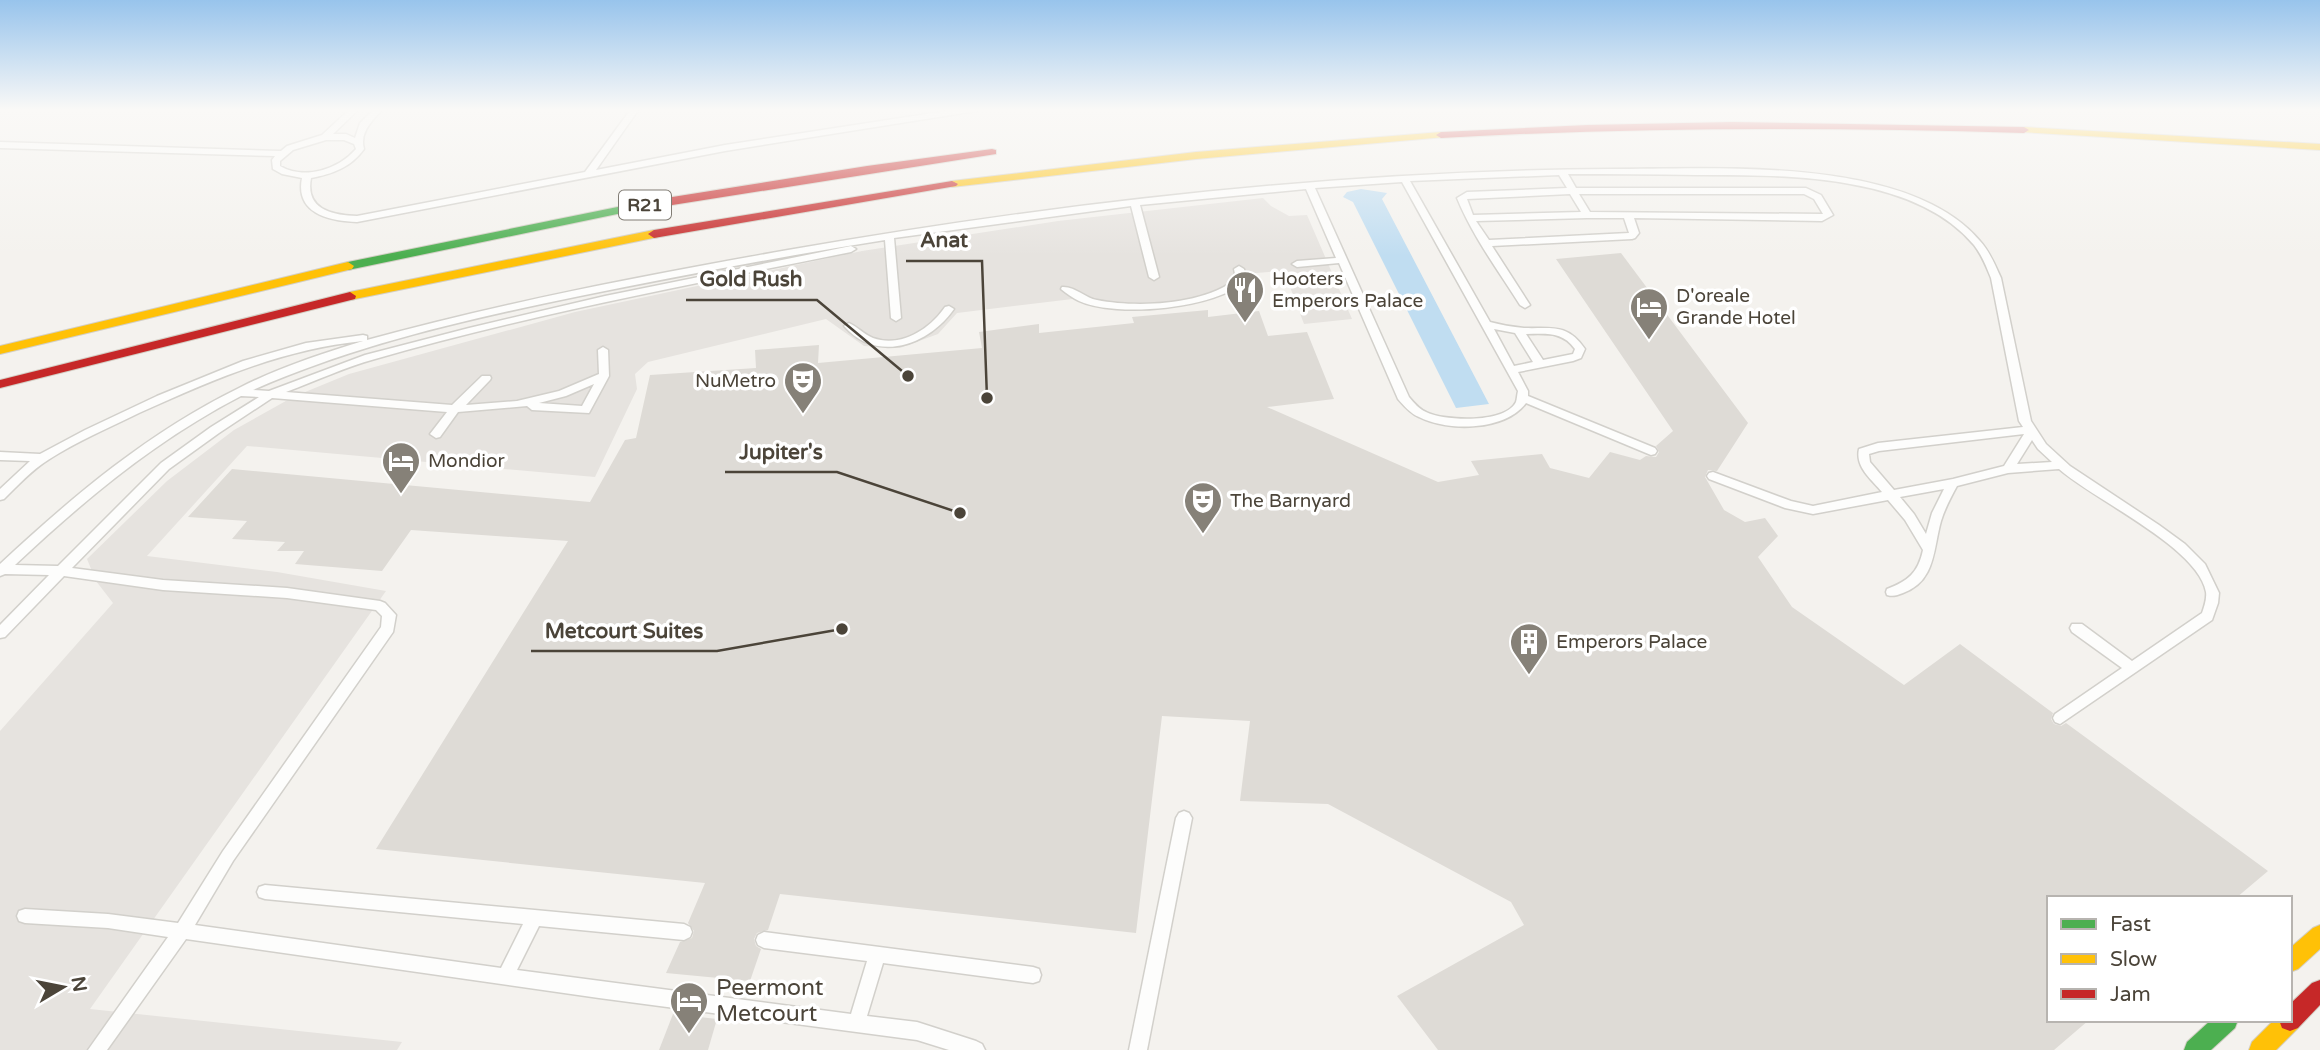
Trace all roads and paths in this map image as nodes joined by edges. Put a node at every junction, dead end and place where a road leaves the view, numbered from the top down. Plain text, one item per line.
1 (277, 158) edge
2 (352, 158) edge
3 (600, 158) edge
4 (677, 158) edge
5 (948, 158) edge
6 (1162, 158) edge
7 (1562, 172) junction
8 (307, 174) junction
9 (588, 175) junction
10 (1404, 178) junction
11 (1309, 186) junction
12 (1572, 191) junction
13 (1135, 202) junction
14 (1587, 215) junction
15 (1628, 215) junction
16 (1470, 218) junction
17 (890, 238) junction
18 (1485, 243) junction
19 (1341, 260) junction
20 (1297, 264) dead end
21 (1239, 269) dead end
22 (1154, 277) dead end
23 (1066, 289) dead end
24 (1525, 305) dead end
25 (949, 309) dead end
26 (896, 318) dead end
27 (1488, 325) junction
28 (849, 326) dead end
29 (1519, 331) junction
30 (383, 339) junction
31 (603, 350) dead end
32 (0, 351) edge
33 (1539, 363) junction
34 (1513, 370) junction
35 (604, 376) junction
36 (486, 378) dead end
37 (0, 384) edge
38 (238, 392) junction
39 (271, 394) junction
40 (1523, 398) junction
41 (517, 405) junction
42 (455, 409) junction
43 (2030, 432) junction
44 (436, 433) dead end
45 (1651, 451) dead end
46 (0, 456) edge
47 (42, 458) junction
48 (2060, 465) junction
49 (2008, 470) junction
50 (1713, 477) dead end
51 (1953, 482) junction
52 (1892, 495) junction
53 (0, 496) edge
54 (1930, 552) junction
55 (1, 569) edge
56 (62, 571) junction
57 (1892, 592) dead end
58 (2077, 628) dead end
59 (0, 634) edge
60 (2132, 668) junction
61 (2060, 718) dead end
62 (1184, 818) dead end
63 (265, 892) dead end
64 (25, 916) dead end
65 (534, 918) junction
66 (181, 931) junction
67 (684, 932) dead end
68 (2320, 935) edge
69 (764, 940) dead end
70 (877, 954) junction
71 (1033, 975) dead end
72 (506, 976) junction
73 (2305, 977) edge
74 (2292, 1014) edge
75 (2225, 1022) edge
76 (2288, 1022) edge
77 (858, 1023) junction
78 (97, 1050) edge
79 (976, 1050) edge
80 (1138, 1050) edge
81 (2195, 1050) edge
82 (2260, 1050) edge

1 - 8 lane
2 - 8 lane
3 - 9 lane
4 - 9 lane
5 - 32 main road, R21
6 - 37 main road, R21
7 - 10 lane
7 - 12 lane
7 - 43 lane
8 - 9 lane
10 - 11 lane
10 - 27 lane
11 - 13 lane
11 - 19 lane
12 - 14 lane
12 - 15 lane
12 - 16 lane
13 - 17 lane
13 - 22 lane
14 - 15 lane
14 - 16 lane
15 - 18 lane
16 - 18 lane
17 - 26 lane
17 - 30 lane
17 - 39 lane
18 - 24 lane
19 - 20 lane
19 - 40 lane
21 - 23 lane
25 - 28 lane
27 - 29 lane
27 - 34 lane
29 - 33 lane
29 - 33 lane
30 - 38 lane
30 - 47 lane
31 - 35 lane
33 - 34 lane
34 - 40 lane
35 - 41 lane
35 - 41 lane
36 - 42 lane
38 - 39 lane
38 - 55 lane
39 - 42 lane
39 - 56 lane
40 - 45 lane
41 - 42 lane
42 - 44 lane
43 - 48 lane
43 - 49 lane
43 - 52 lane
46 - 47 lane
47 - 53 lane
48 - 49 lane
48 - 60 lane
49 - 51 lane
50 - 52 lane
51 - 52 lane
51 - 54 lane
52 - 54 lane
54 - 57 lane
55 - 56 lane
56 - 59 lane
56 - 66 lane
58 - 60 lane
60 - 61 lane
62 - 80 lane
63 - 65 lane
64 - 66 lane
65 - 67 lane
65 - 72 lane
66 - 72 lane
66 - 78 lane
68 - 73 main road
69 - 70 lane
70 - 71 lane
70 - 77 lane
72 - 77 lane
73 - 74 main road
75 - 81 main road
76 - 82 main road
77 - 79 lane

